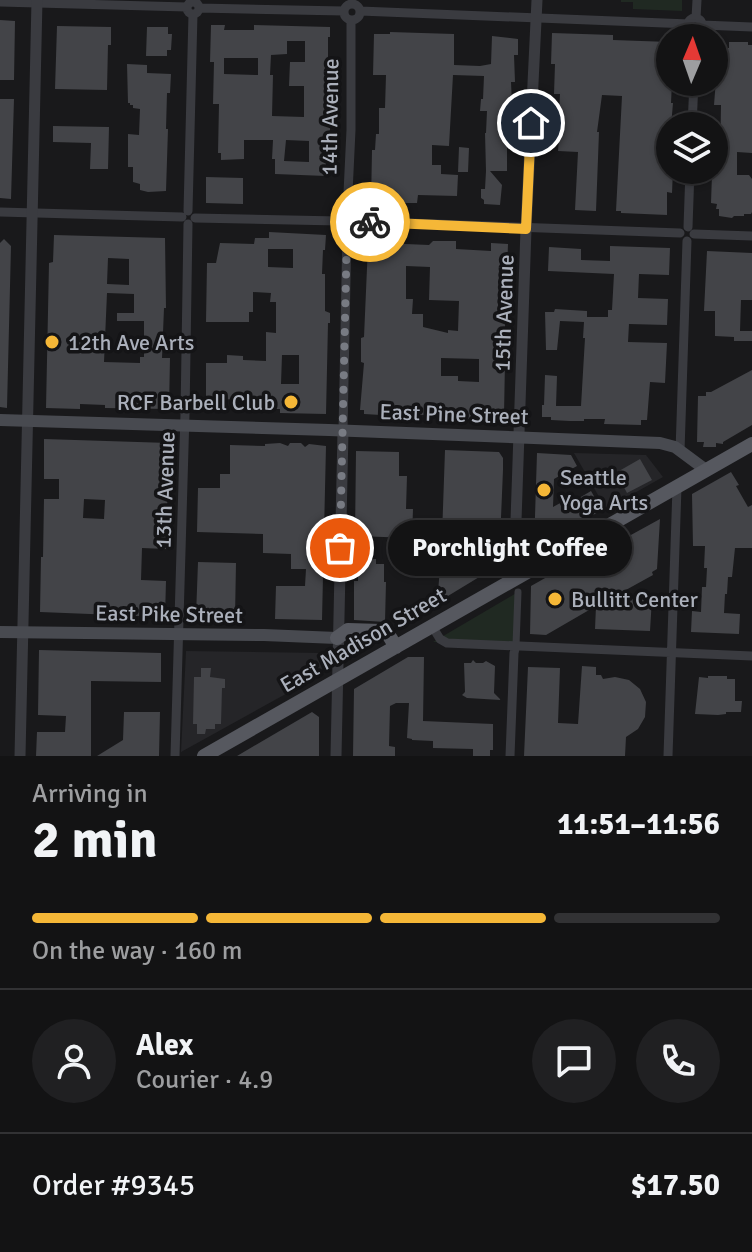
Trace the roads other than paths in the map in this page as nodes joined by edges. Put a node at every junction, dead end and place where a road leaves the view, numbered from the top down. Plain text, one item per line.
1 (537, 0) edge
2 (697, 0) edge
3 (0, 2) edge
4 (37, 2) edge
5 (352, 2) edge
6 (193, 6) edge
7 (344, 11) junction
8 (360, 11) junction
9 (536, 18) junction
10 (351, 20) junction
11 (695, 24) edge
12 (656, 25) edge
13 (728, 27) edge
14 (752, 27) edge
15 (689, 184) edge
16 (0, 212) edge
17 (32, 213) junction
18 (188, 218) junction
19 (347, 221) junction
20 (526, 229) junction
21 (687, 234) junction
22 (752, 236) edge
23 (0, 420) edge
24 (28, 422) junction
25 (185, 426) junction
26 (343, 431) junction
27 (520, 437) junction
28 (752, 444) edge
29 (680, 451) junction
30 (706, 470) junction
31 (677, 487) junction
32 (516, 585) junction
33 (432, 626) junction
34 (0, 632) edge
35 (24, 632) junction
36 (178, 635) junction
37 (337, 638) junction
38 (516, 645) junction
39 (396, 647) junction
40 (671, 653) junction
41 (752, 656) edge
42 (337, 681) junction
43 (20, 756) edge
44 (175, 756) edge
45 (204, 756) edge
46 (336, 756) edge
47 (510, 756) edge
48 (668, 756) edge

1 - 9 street, 15th Avenue
2 - 11 street
3 - 4 street
4 - 6 street
4 - 17 street
5 - 7 street
5 - 8 street
6 - 7 street
6 - 18 street, 13th Avenue
7 - 10 street
8 - 9 street
8 - 10 street
9 - 12 street
9 - 20 street, 15th Avenue
10 - 19 street, 14th Avenue
13 - 14 street
15 - 21 street
16 - 17 street
17 - 18 street
17 - 24 street
18 - 19 street
18 - 25 street, 13th Avenue
19 - 20 street
19 - 26 street, 14th Avenue
20 - 21 street
20 - 27 street, 15th Avenue
21 - 22 street
21 - 29 street
23 - 24 main road, East Pine Street
24 - 25 main road, East Pine Street
24 - 35 street
25 - 26 main road, East Pine Street
25 - 36 street, 13th Avenue
26 - 27 main road, East Pine Street
26 - 37 street, 14th Avenue
27 - 29 main road, East Pine Street
27 - 32 street, 15th Avenue
28 - 30 main road, East Madison Street
29 - 30 main road, East Pine Street
30 - 31 main road, East Madison Street
31 - 32 main road, East Madison Street
31 - 40 street
32 - 33 main road, East Madison Street
32 - 38 street, 15th Avenue
33 - 38 street
33 - 39 main road, East Madison Street
34 - 35 main road, East Pike Street
35 - 36 main road, East Pike Street
35 - 43 street
36 - 37 main road, East Pike Street
36 - 44 street, 13th Avenue
37 - 39 main road
37 - 42 street, 14th Avenue
38 - 40 street
38 - 47 street, 15th Avenue
39 - 42 main road, East Madison Street
40 - 41 street
40 - 48 street
42 - 45 main road, East Madison Street
42 - 46 street, 14th Avenue

